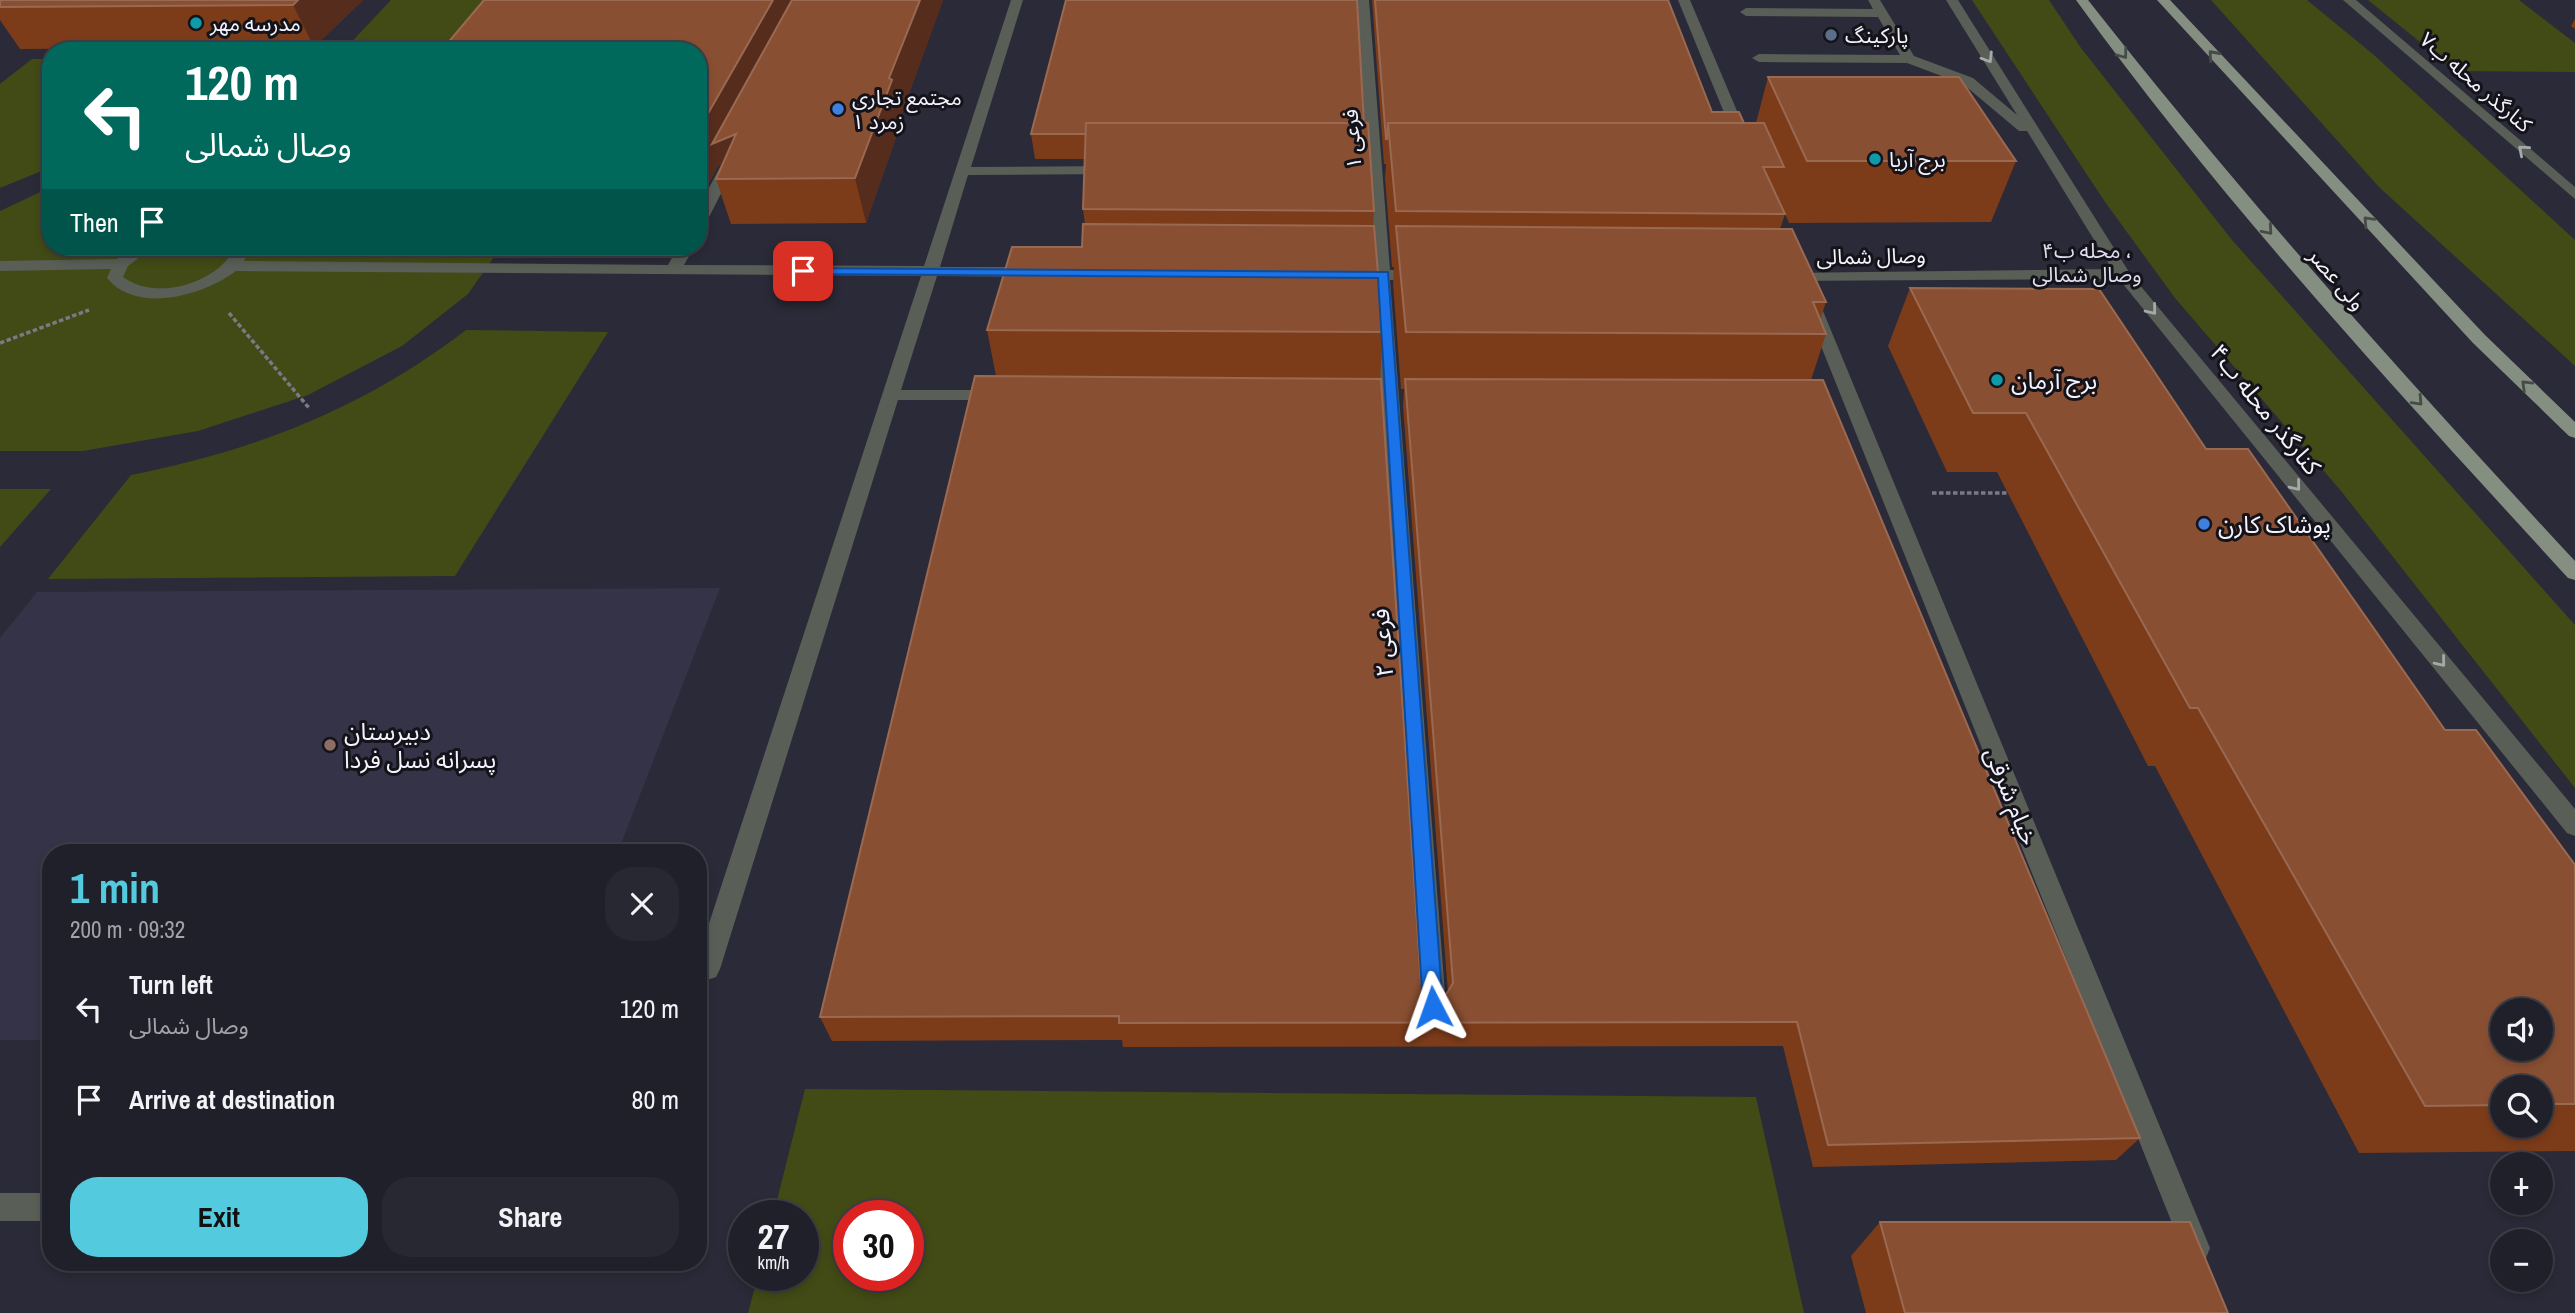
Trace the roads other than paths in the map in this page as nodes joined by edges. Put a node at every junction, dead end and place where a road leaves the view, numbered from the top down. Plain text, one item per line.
1 (1017, 0) edge
2 (1363, 0) edge
3 (1684, 0) edge
4 (1874, 0) edge
5 (1952, 0) edge
6 (2082, 0) edge
7 (2163, 0) edge
8 (2349, 0) edge
9 (1746, 12) dead end
10 (1882, 13) junction
11 (1759, 58) dead end
12 (1909, 59) junction
13 (2040, 141) junction
14 (1746, 147) edge
15 (737, 149) edge
16 (1129, 170) edge
17 (964, 171) junction
18 (2575, 195) edge
19 (707, 206) edge
20 (132, 256) edge
21 (238, 256) edge
22 (681, 256) edge
23 (121, 264) junction
24 (0, 265) edge
25 (233, 266) junction
26 (673, 270) junction
27 (932, 271) junction
28 (1055, 272) edge
29 (1799, 272) junction
30 (1329, 274) edge
31 (2123, 274) junction
32 (1384, 275) junction
33 (1440, 275) edge
34 (1774, 278) edge
35 (892, 395) junction
36 (1017, 395) edge
37 (2575, 432) edge
38 (2575, 548) edge
39 (2553, 549) junction
40 (2575, 573) edge
41 (2575, 826) edge
42 (707, 969) dead end
43 (1433, 1007) edge
44 (0, 1207) edge
45 (42, 1207) edge
46 (2207, 1275) edge

1 - 17 street
2 - 32 street, فرعی ۱
3 - 14 street
4 - 10 street
5 -> 13 street, کنارگذر محله ب۴
6 -> 39 main road, ولی عصر
37 -> 7 main road
18 -> 8 street, کنارگذر محله ب۷
9 - 10 street
10 - 12 street
11 - 12 street
12 - 13 street
13 - 31 street, کنارگذر محله ب۴
15 - 19 street
16 - 17 street
17 - 27 street
20 - 23 street
21 - 25 street
22 - 26 street
23 - 24 street
23 - 25 street
25 - 26 street
26 - 27 street
27 - 28 street
27 - 35 street
29 - 31 street, وصال شمالی
29 - 34 street, وصال شمالی
29 - 46 street, خیام شرقی
30 - 32 street
31 -> 41 street, کنارگذر محله ب۴
32 - 33 street
32 - 43 street, فرعی ۲
35 - 36 street
35 - 42 street
38 - 39 main road
39 - 40 main road, ولی عصر
44 - 45 street

